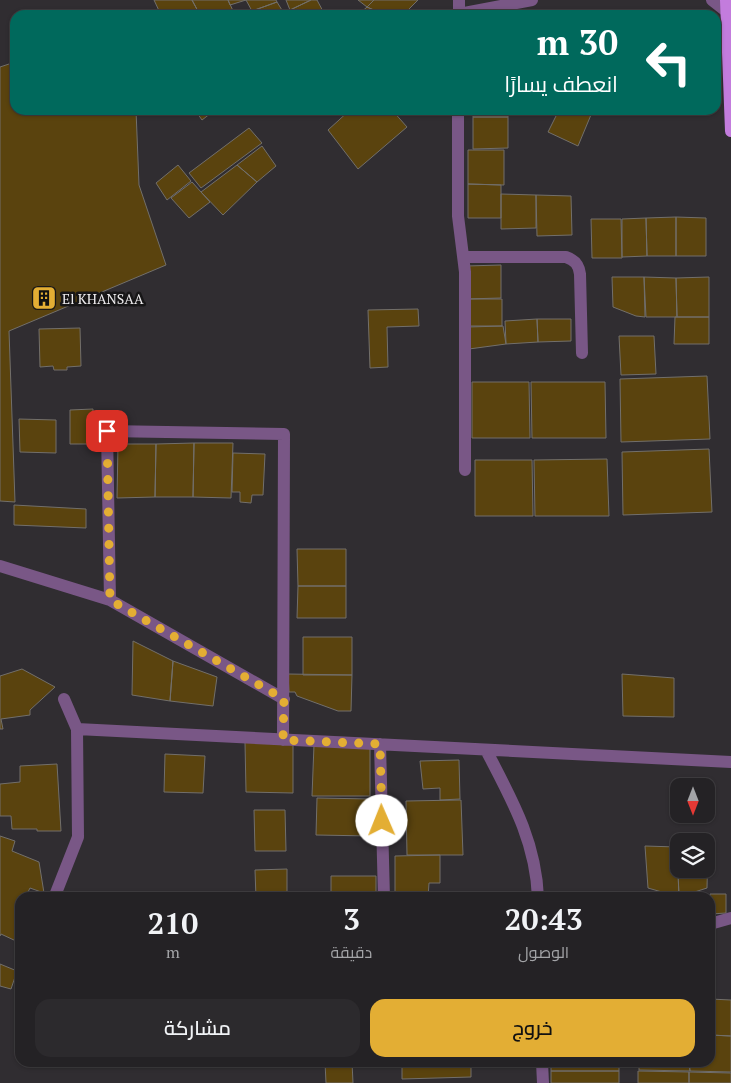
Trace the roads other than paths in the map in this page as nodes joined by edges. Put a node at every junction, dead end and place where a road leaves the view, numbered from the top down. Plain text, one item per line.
1 (532, 0) edge
2 (712, 0) edge
3 (726, 6) edge
4 (483, 10) edge
5 (458, 115) edge
6 (731, 131) edge
7 (464, 257) junction
8 (582, 353) dead end
9 (466, 470) dead end
10 (0, 566) edge
11 (110, 600) junction
12 (64, 699) dead end
13 (284, 699) junction
14 (76, 729) junction
15 (283, 740) junction
16 (380, 744) junction
17 (486, 750) junction
18 (731, 762) edge
19 (56, 892) edge
20 (384, 892) edge
21 (537, 892) edge
22 (731, 918) edge
23 (715, 923) edge
24 (542, 1067) edge
25 (543, 1083) edge

1 - 4 street
2 - 3 street
3 - 6 main road
5 - 7 street
7 - 8 street
7 - 9 street
10 - 11 street
11 - 13 street
11 - 13 street
12 - 14 street
13 - 15 street
14 - 15 street
14 - 19 street
15 - 16 street
16 - 17 street
16 - 20 street
17 - 18 street
17 - 21 street
22 - 23 street
24 - 25 street

